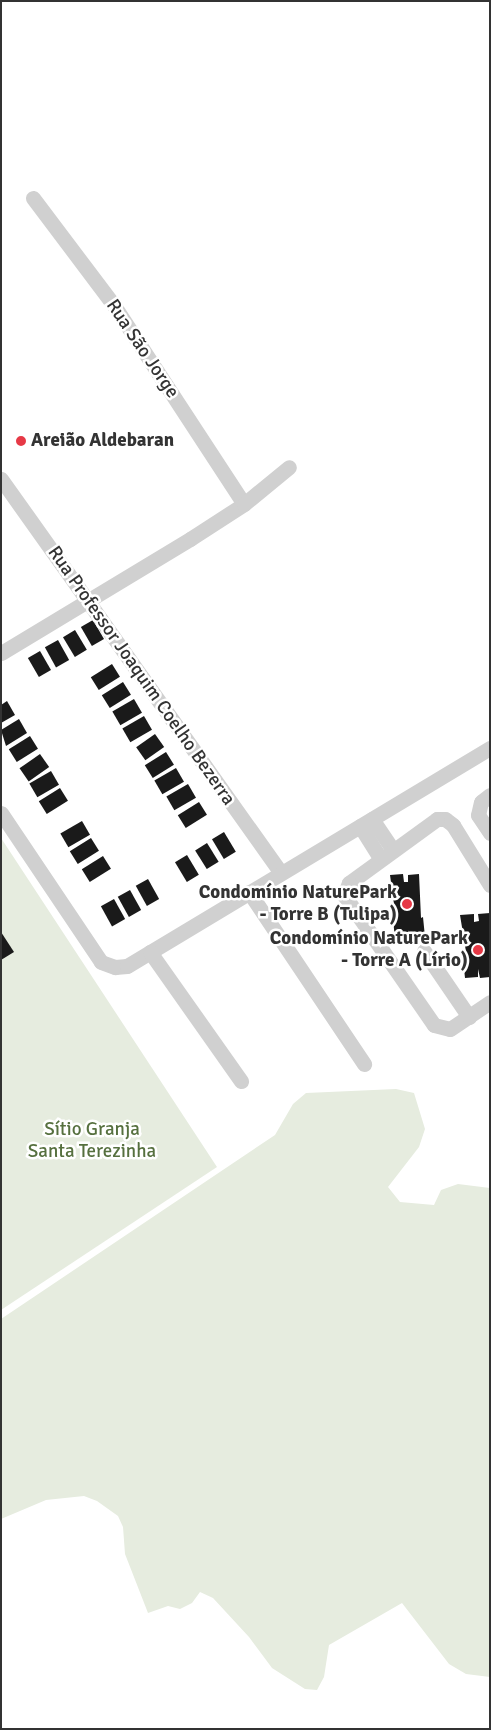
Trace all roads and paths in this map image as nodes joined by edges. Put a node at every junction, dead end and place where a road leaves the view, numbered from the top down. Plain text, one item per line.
1 (33, 198) dead end
2 (289, 467) dead end
3 (1, 480) edge
4 (244, 504) junction
5 (89, 602) junction
6 (1, 653) edge
7 (490, 748) edge
8 (490, 795) edge
9 (1, 813) edge
10 (366, 823) junction
11 (490, 833) edge
12 (387, 855) junction
13 (281, 873) junction
14 (490, 885) edge
15 (249, 892) junction
16 (424, 951) dead end
17 (150, 952) junction
18 (490, 1002) edge
19 (468, 1017) junction
20 (364, 1064) dead end
21 (241, 1081) dead end

1 - 4 street, Rua São Jorge
2 - 4 street
3 - 5 street, Rua Professor Joaquim Coelho Bezerra
4 - 5 street
5 - 6 street
5 - 13 street, Rua Professor Joaquim Coelho Bezerra
7 - 10 street
8 - 11 street
9 - 17 street
10 - 12 street
10 - 13 street
12 - 14 street
12 - 19 street
13 - 15 street
15 - 17 street
15 - 20 street
16 - 19 street
17 - 21 street
18 - 19 street

